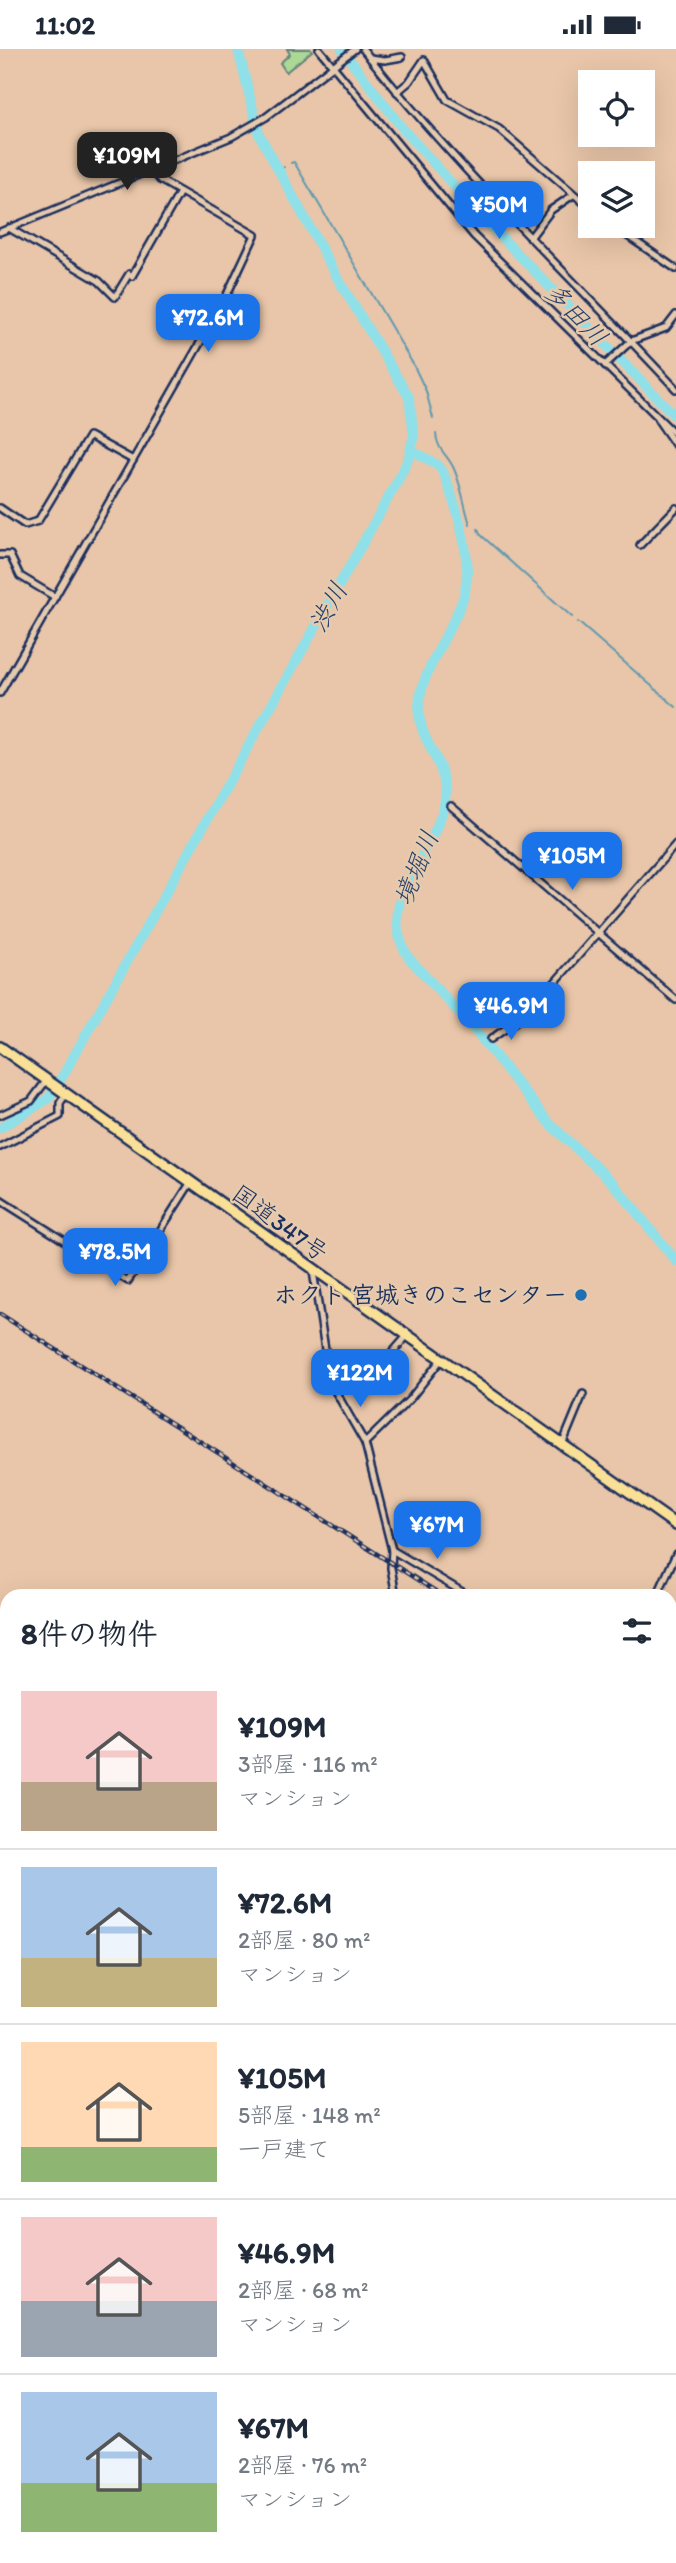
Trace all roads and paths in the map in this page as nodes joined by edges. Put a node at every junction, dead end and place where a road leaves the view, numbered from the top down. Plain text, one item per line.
1 (319, 49) edge
2 (355, 49) edge
3 (363, 49) edge
4 (402, 57) dead end
5 (370, 58) junction
6 (335, 65) junction
7 (397, 92) junction
8 (151, 169) junction
9 (180, 193) junction
10 (573, 195) junction
11 (578, 199) edge
12 (9, 228) junction
13 (0, 232) edge
14 (530, 238) junction
15 (631, 238) edge
16 (676, 269) edge
17 (676, 314) edge
18 (630, 342) junction
19 (606, 363) junction
20 (676, 389) edge
21 (656, 416) junction
22 (676, 435) edge
23 (676, 446) edge
24 (133, 460) junction
25 (0, 508) edge
26 (676, 508) edge
27 (640, 545) dead end
28 (0, 555) edge
29 (55, 597) junction
30 (0, 692) edge
31 (452, 806) dead end
32 (676, 844) edge
33 (598, 933) junction
34 (676, 1000) edge
35 (491, 1039) dead end
36 (0, 1047) edge
37 (48, 1082) junction
38 (64, 1093) junction
39 (0, 1115) edge
40 (0, 1147) edge
41 (191, 1182) junction
42 (0, 1200) edge
43 (313, 1271) junction
44 (406, 1336) junction
45 (440, 1361) junction
46 (383, 1364) junction
47 (583, 1394) dead end
48 (365, 1443) junction
49 (562, 1445) junction
50 (676, 1525) edge
51 (393, 1550) junction
52 (676, 1554) edge
53 (395, 1589) edge
54 (457, 1589) edge
55 (660, 1589) edge

1 - 6 street
2 - 6 street
3 - 5 street
4 - 5 street
5 - 7 street
6 - 8 street
6 - 19 street
7 - 10 street
7 - 14 street
8 - 9 street
8 - 12 street
9 - 12 street
9 - 24 street
10 - 11 street
10 - 14 street
12 - 13 street
14 - 18 street
15 - 16 street
17 - 18 street
18 - 19 street
18 - 20 street
19 - 21 street
21 - 22 street
21 - 23 street
24 - 25 street
24 - 29 street
26 - 27 street
28 - 29 street
29 - 30 street
31 - 33 street
32 - 33 street
33 - 34 street
33 - 35 street
36 - 37 highway, 国道347号
37 - 38 highway, 国道347号
37 - 39 street
38 - 40 street
38 - 41 highway, 国道347号
41 - 42 street
41 - 43 highway, 国道347号
43 - 44 highway, 国道347号
43 - 48 street
44 - 45 highway, 国道347号
44 - 46 street
45 - 48 street
45 - 49 highway, 国道347号
46 - 46 street
47 - 49 street
48 - 51 street
49 - 50 highway, 国道347号
51 - 53 street
51 - 54 street
52 - 55 street

